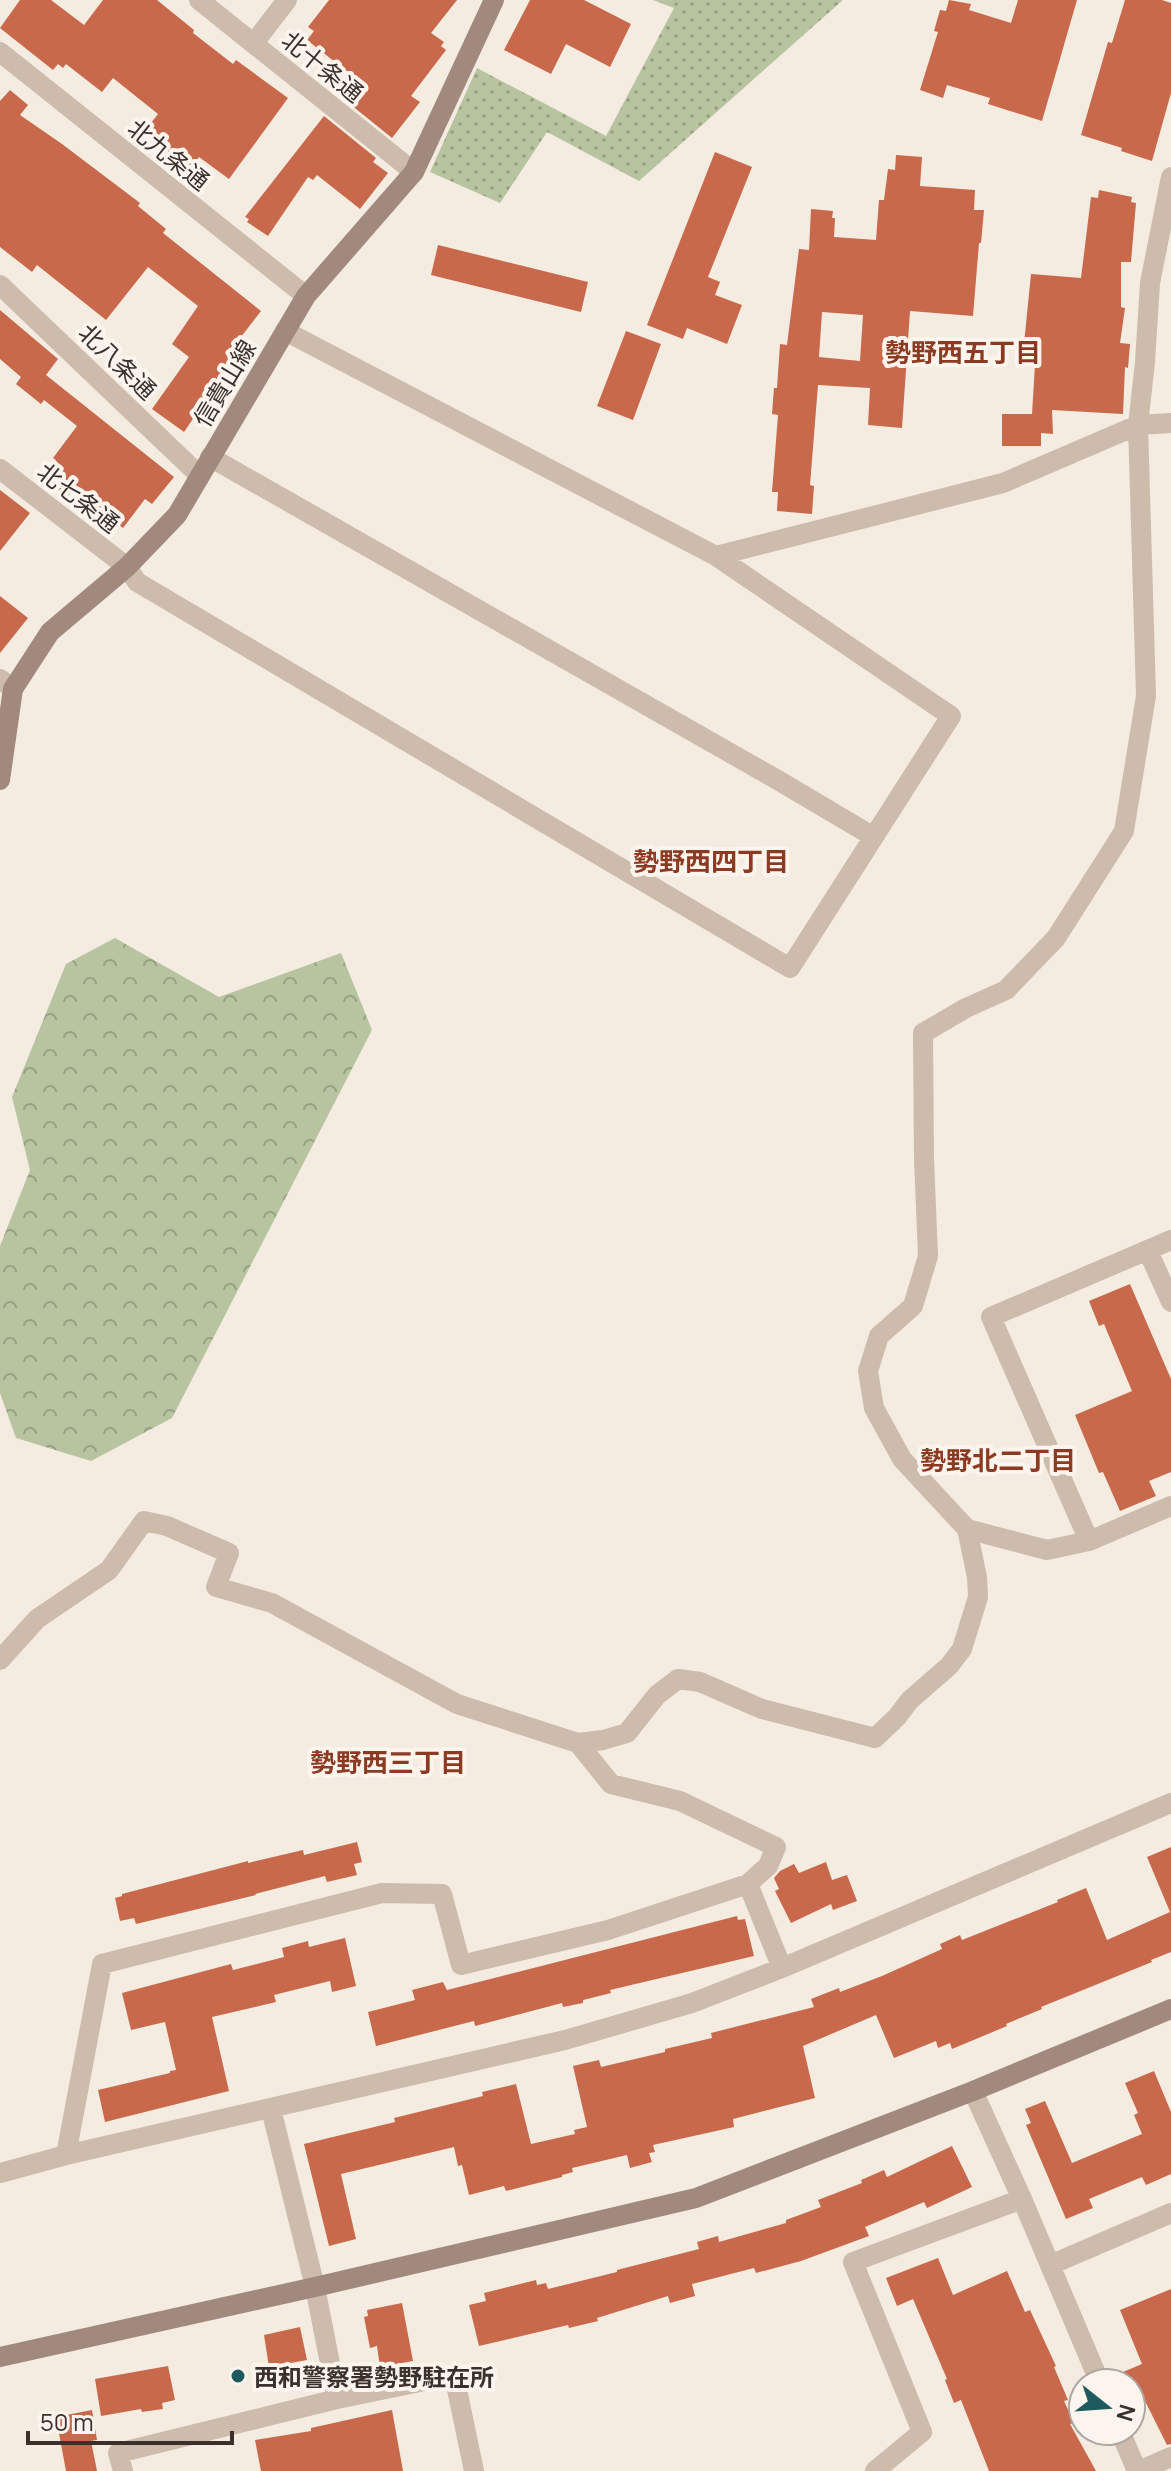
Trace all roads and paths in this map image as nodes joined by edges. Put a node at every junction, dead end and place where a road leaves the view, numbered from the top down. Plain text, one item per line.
1 (199, 0) edge
2 (287, 0) edge
3 (494, 0) edge
4 (254, 43) junction
5 (0, 52) edge
6 (414, 172) junction
7 (1171, 177) edge
8 (0, 285) edge
9 (306, 296) junction
10 (285, 331) junction
11 (1171, 423) edge
12 (1138, 425) junction
13 (205, 466) junction
14 (0, 469) edge
15 (716, 556) junction
16 (127, 567) junction
17 (6, 684) edge
18 (0, 780) edge
19 (874, 837) junction
20 (1171, 1240) edge
21 (1148, 1251) junction
22 (1171, 1302) edge
23 (1171, 1506) edge
24 (967, 1529) junction
25 (1089, 1541) junction
26 (0, 1660) edge
27 (578, 1743) junction
28 (1171, 1803) edge
29 (748, 1884) junction
30 (782, 1968) junction
31 (1171, 2009) edge
32 (973, 2091) junction
33 (271, 2109) junction
34 (66, 2155) junction
35 (0, 2173) edge
36 (1022, 2199) junction
37 (1171, 2213) edge
38 (1050, 2265) junction
39 (315, 2287) junction
40 (0, 2357) edge
41 (1093, 2367) edge
42 (337, 2399) junction
43 (1127, 2447) edge
44 (1171, 2457) edge
45 (123, 2471) edge
46 (474, 2471) edge
47 (875, 2471) edge
48 (1138, 2471) edge

1 - 4 street, 北十条通
2 - 4 street
3 - 6 street, 信貴山線
4 - 6 street, 北十条通
5 - 9 street, 北九条通
6 - 9 street, 信貴山線
7 - 12 street
8 - 13 street, 北八条通
9 - 10 street, 信貴山線
10 - 13 street, 信貴山線
10 - 15 street
11 - 12 street
12 - 15 street
12 - 24 street
13 - 16 street, 信貴山線
13 - 19 street, 北八条通
14 - 16 street, 北七条通
15 - 19 street
16 - 17 street, 信貴山線
16 - 19 street, 北七条通
17 - 18 street, 信貴山線
20 - 21 street
21 - 22 street
21 - 25 street
23 - 25 street
24 - 25 street
24 - 27 street
26 - 27 street
27 - 29 street
28 - 30 street
29 - 30 street
29 - 34 street
30 - 33 street
31 - 32 street
32 - 36 street
32 - 39 street
33 - 34 street
33 - 39 street
34 - 35 street
36 - 38 street
36 - 47 street
37 - 38 street
38 - 41 street
39 - 40 street
39 - 42 street
42 - 45 street
42 - 46 street
43 - 48 street
44 - 48 street

